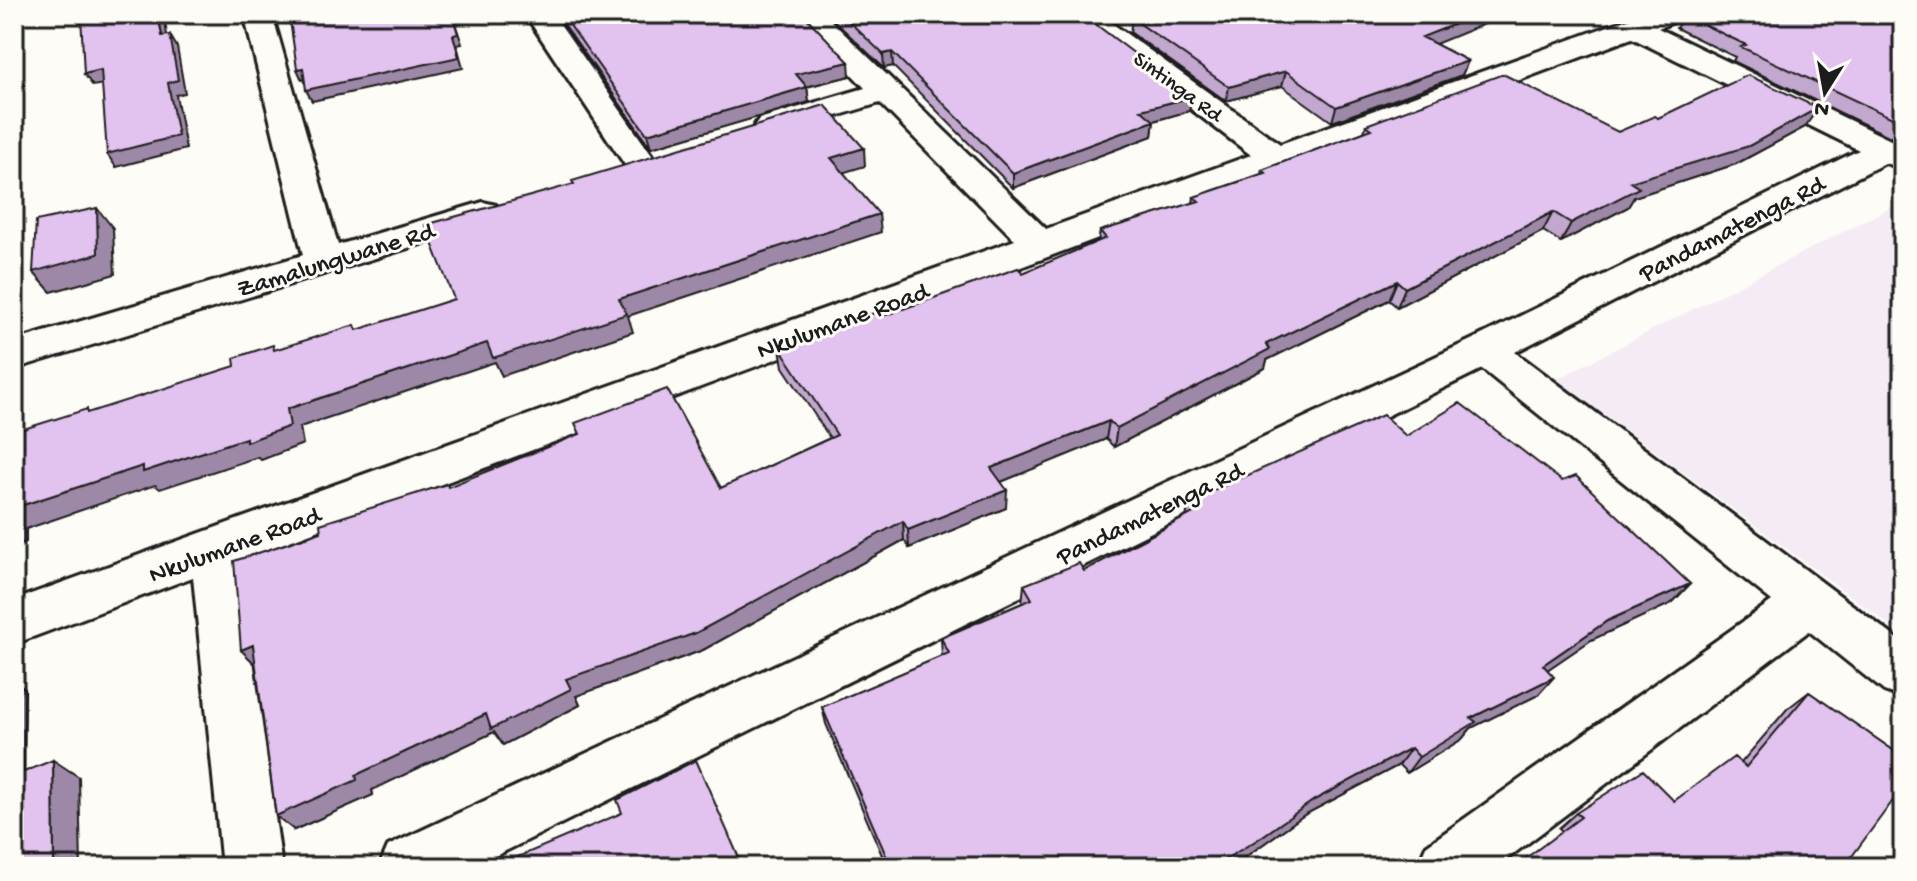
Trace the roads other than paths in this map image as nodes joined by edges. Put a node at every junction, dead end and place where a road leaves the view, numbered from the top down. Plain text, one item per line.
1 (258, 14) edge
2 (539, 14) edge
3 (808, 14) edge
4 (1138, 18) edge
5 (1091, 21) edge
6 (1651, 21) edge
7 (885, 92) junction
8 (732, 137) edge
9 (1894, 155) edge
10 (1276, 157) junction
11 (641, 164) edge
12 (520, 201) edge
13 (1042, 246) junction
14 (324, 262) junction
15 (1485, 350) junction
16 (14, 355) edge
17 (214, 551) junction
18 (1808, 603) junction
19 (14, 622) edge
20 (1903, 674) edge
21 (252, 867) edge
22 (409, 867) edge
23 (1447, 867) edge

1 - 14 street
2 - 11 street
3 - 7 street
4 - 5 street
5 - 10 street, Sintinga Rd
6 - 9 street
6 - 10 street, Nkulumane Road
7 - 8 street
7 - 13 street
9 - 15 street, Pandamatenga Rd
10 - 13 street, Nkulumane Road
12 - 14 street, Zamalungwane Rd
13 - 17 street, Nkulumane Road
14 - 16 street, Zamalungwane Rd
15 - 18 street
15 - 22 street, Pandamatenga Rd
17 - 19 street, Nkulumane Road
17 - 21 street
18 - 20 street
18 - 23 street

